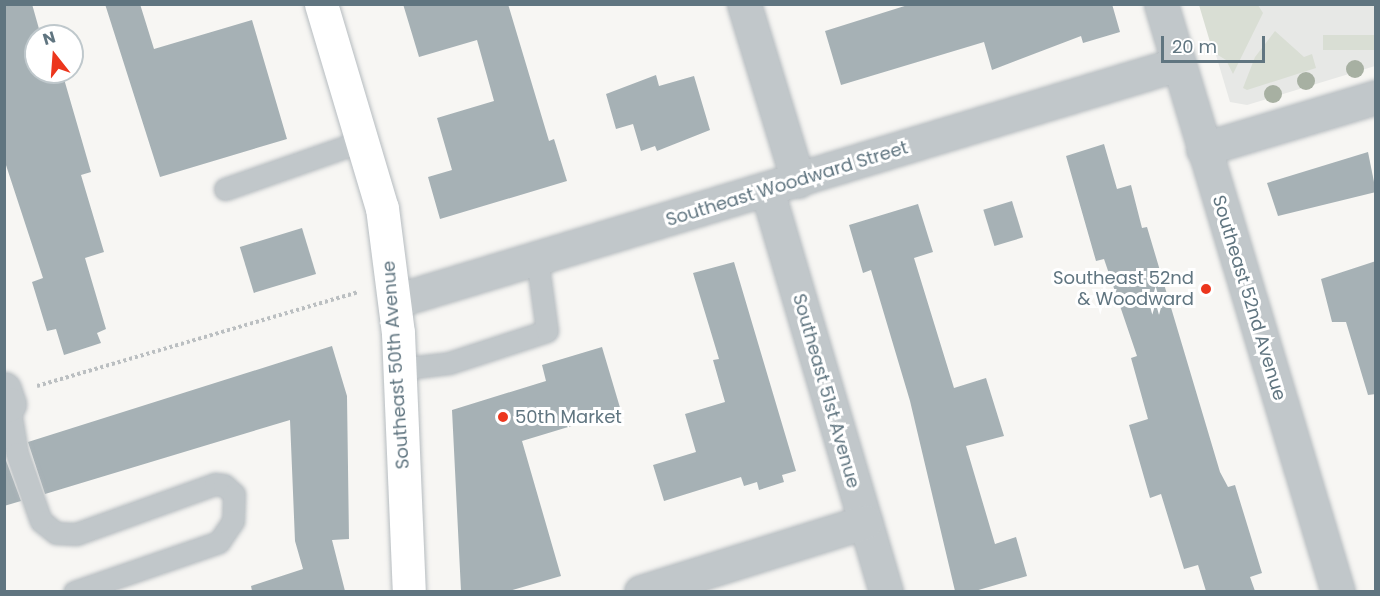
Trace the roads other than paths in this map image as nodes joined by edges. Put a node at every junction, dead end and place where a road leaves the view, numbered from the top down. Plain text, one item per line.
1 (321, 4) edge
2 (744, 4) edge
3 (1161, 4) edge
4 (1178, 64) junction
5 (1376, 97) edge
6 (362, 141) junction
7 (1203, 149) junction
8 (798, 181) junction
9 (225, 189) dead end
10 (767, 190) junction
11 (537, 258) junction
12 (395, 301) junction
13 (399, 369) junction
14 (6, 400) edge
15 (865, 522) junction
16 (74, 591) edge
17 (409, 591) edge
18 (641, 591) edge
19 (886, 591) edge
20 (1338, 591) edge

1 - 6 main road, Southeast 50th Avenue
2 - 8 street
3 - 4 street, Southeast 52nd Avenue
4 - 7 street, Southeast 52nd Avenue
4 - 8 street, Southeast Woodward Street
5 - 7 street
6 - 9 lane
6 - 12 main road, Southeast 50th Avenue
7 - 20 street, Southeast 52nd Avenue
8 - 10 street, Southeast Woodward Street
10 - 11 street, Southeast Woodward Street
10 - 15 street, Southeast 51st Avenue
11 - 12 street, Southeast Woodward Street
11 - 13 lane
12 - 13 main road, Southeast 50th Avenue
13 - 17 main road, Southeast 50th Avenue
14 - 16 lane
15 - 18 street
15 - 19 street, Southeast 51st Avenue

